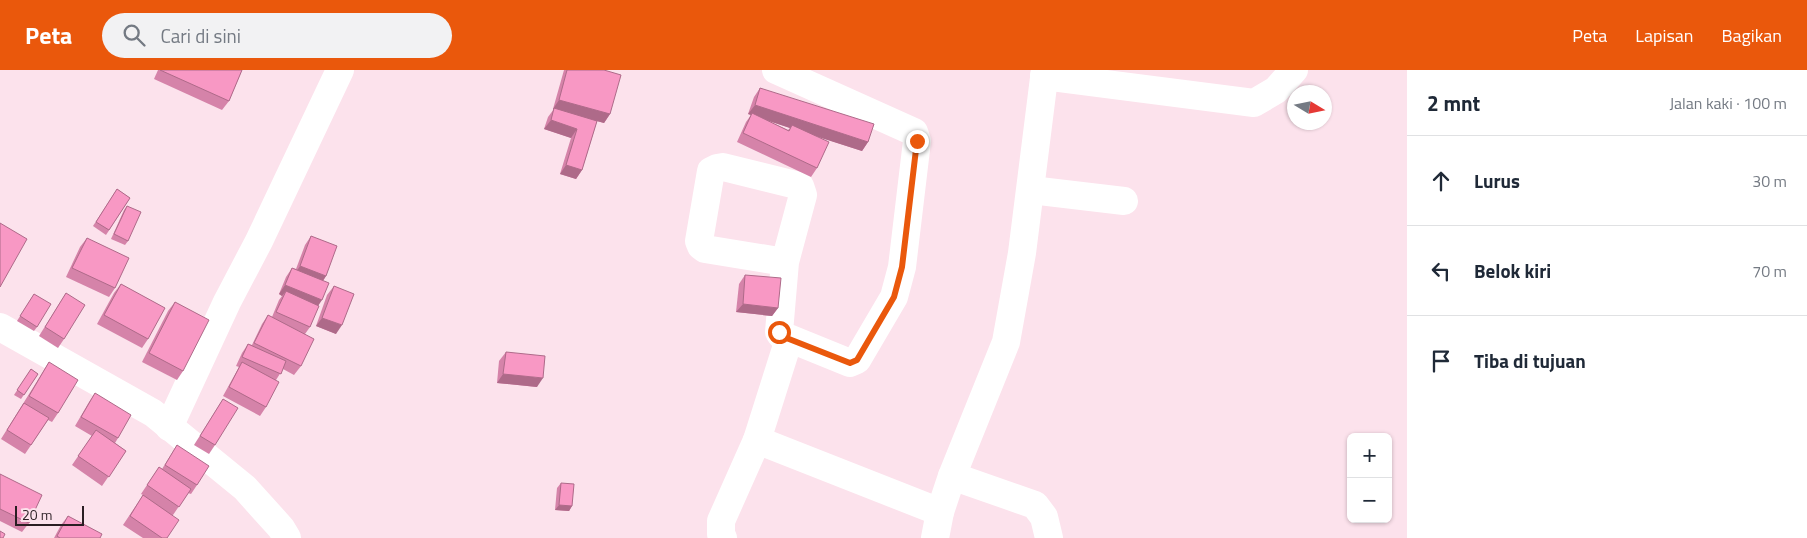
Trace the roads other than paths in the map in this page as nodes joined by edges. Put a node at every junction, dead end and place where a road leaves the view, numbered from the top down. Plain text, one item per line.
1 (340, 70) edge
2 (776, 70) edge
3 (1294, 70) edge
4 (1044, 73) edge
5 (1155, 81) edge
6 (1031, 190) junction
7 (1124, 201) dead end
8 (785, 262) dead end
9 (0, 327) edge
10 (789, 339) junction
11 (169, 427) junction
12 (758, 440) junction
13 (952, 476) junction
14 (940, 512) junction
15 (287, 538) edge
16 (723, 538) edge
17 (936, 538) edge
18 (1049, 538) edge

1 - 11 street
2 - 10 street
3 - 5 street
4 - 5 street
4 - 6 street
6 - 7 street
6 - 13 street
8 - 10 street
9 - 11 street
10 - 12 street
11 - 15 street
12 - 14 street
12 - 16 street
13 - 14 street
13 - 18 street
14 - 17 street

